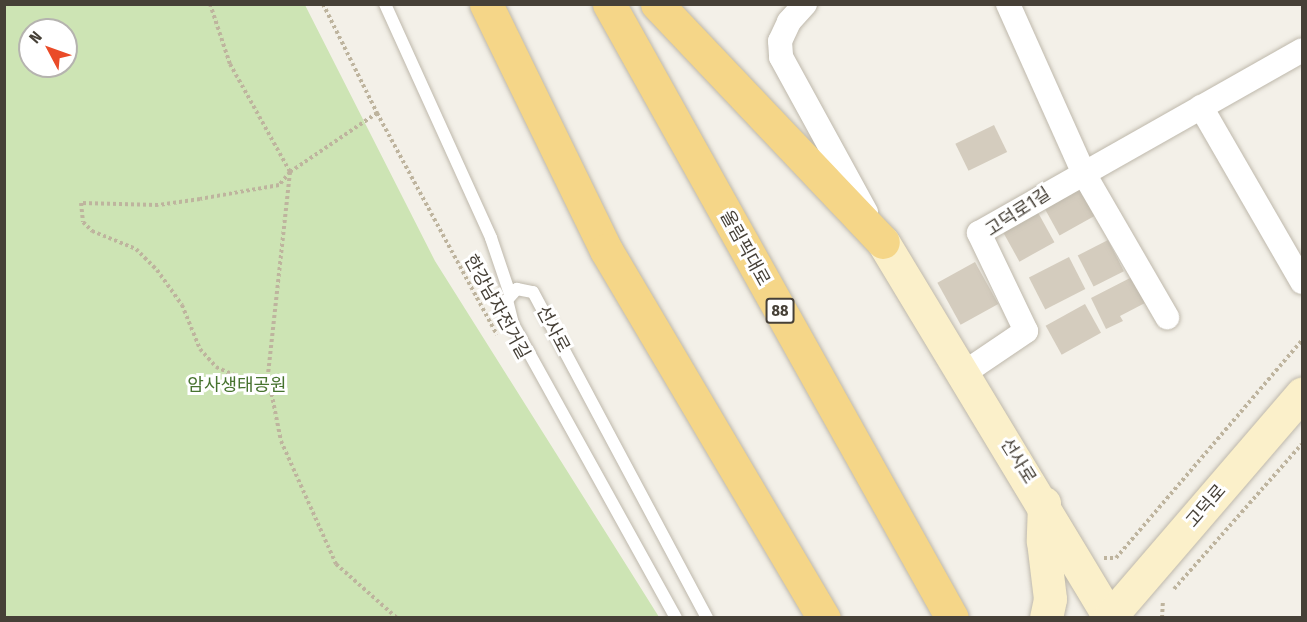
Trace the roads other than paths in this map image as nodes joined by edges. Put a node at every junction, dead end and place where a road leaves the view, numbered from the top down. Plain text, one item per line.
1 (385, 4) edge
2 (486, 4) edge
3 (609, 4) edge
4 (657, 4) edge
5 (1008, 4) edge
6 (797, 13) edge
7 (1302, 50) edge
8 (1201, 107) junction
9 (1083, 172) junction
10 (882, 242) junction
11 (1302, 282) edge
12 (510, 294) junction
13 (1167, 316) dead end
14 (963, 373) junction
15 (1302, 394) edge
16 (1044, 503) junction
17 (1110, 617) edge
18 (676, 618) edge
19 (707, 618) edge
20 (824, 618) edge
21 (952, 618) edge
22 (1046, 618) edge

1 - 12 lane
2 - 20 highway
3 - 21 highway, 올림픽대로 / 88
4 - 10 highway
5 - 9 street
6 - 10 street, 선사로
7 - 8 street, 고덕로1길
8 - 9 street, 고덕로1길
8 - 11 street
9 - 13 street
9 - 14 street, 고덕로1길
10 - 14 main road, 선사로
12 - 18 lane, 선사로
12 - 19 lane, 선사로
14 - 16 main road, 선사로
15 - 17 main road, 고덕로
16 - 17 main road, 선사로
16 - 22 main road

